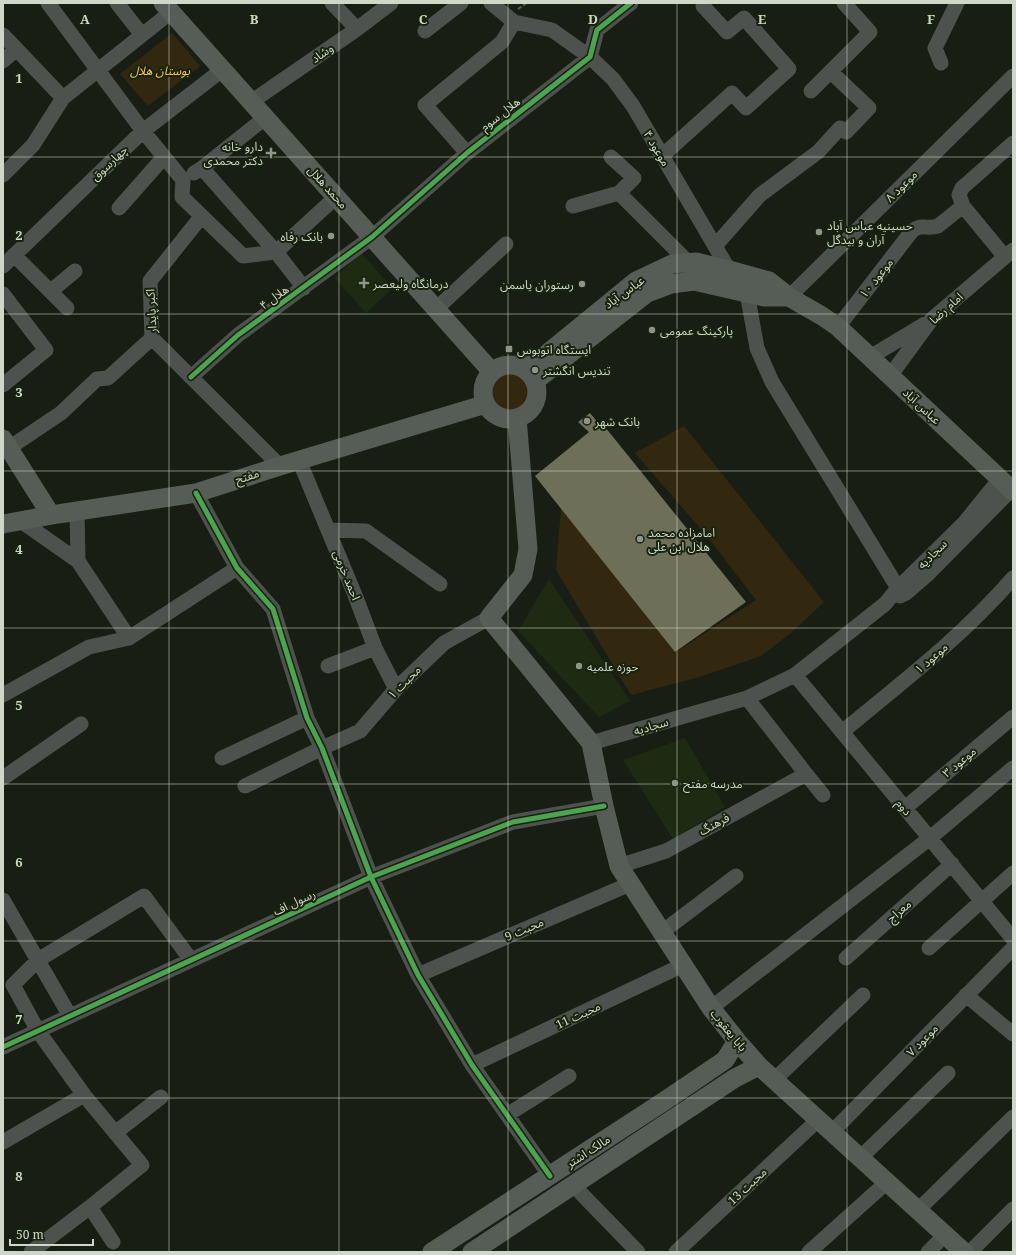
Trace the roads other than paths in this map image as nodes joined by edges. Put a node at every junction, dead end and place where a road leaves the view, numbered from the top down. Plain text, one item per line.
1 (48, 3) edge
2 (117, 3) edge
3 (332, 3) edge
4 (391, 3) edge
5 (461, 3) edge
6 (490, 3) edge
7 (631, 3) edge
8 (844, 3) edge
9 (957, 3) edge
10 (703, 6) dead end
11 (167, 7) edge
12 (514, 22) junction
13 (357, 29) junction
14 (425, 31) dead end
15 (3, 35) edge
16 (142, 35) junction
17 (16, 49) junction
18 (590, 57) junction
19 (3, 61) edge
20 (941, 63) dead end
21 (98, 70) junction
22 (222, 70) junction
23 (831, 72) junction
24 (1013, 76) edge
25 (811, 91) dead end
26 (63, 98) junction
27 (251, 102) junction
28 (265, 118) junction
29 (142, 130) junction
30 (1013, 143) edge
31 (467, 153) junction
32 (662, 156) junction
33 (164, 157) junction
34 (611, 157) dead end
35 (202, 168) junction
36 (3, 175) edge
37 (183, 180) junction
38 (619, 193) junction
39 (336, 197) junction
40 (573, 206) dead end
41 (963, 206) junction
42 (119, 208) dead end
43 (201, 217) junction
44 (372, 237) junction
45 (506, 244) dead end
46 (715, 246) junction
47 (276, 252) junction
48 (1009, 253) edge
49 (14, 255) junction
50 (689, 263) junction
51 (3, 266) edge
52 (729, 270) junction
53 (75, 271) dead end
54 (304, 288) junction
55 (51, 291) junction
56 (747, 293) junction
57 (3, 294) edge
58 (789, 297) junction
59 (67, 308) dead end
60 (436, 309) junction
61 (931, 320) junction
62 (838, 327) junction
63 (152, 338) junction
64 (870, 357) junction
65 (516, 365) junction
66 (492, 372) junction
67 (890, 376) junction
68 (191, 377) junction
69 (535, 381) junction
70 (3, 385) edge
71 (486, 404) junction
72 (517, 418) junction
73 (6, 444) edge
74 (299, 460) junction
75 (280, 466) junction
76 (1008, 487) edge
77 (196, 493) junction
78 (77, 511) junction
79 (51, 515) junction
80 (12, 523) edge
81 (328, 530) junction
82 (78, 561) junction
83 (238, 568) junction
84 (1013, 578) edge
85 (440, 584) dead end
86 (898, 588) junction
87 (885, 604) junction
88 (489, 618) junction
89 (129, 638) junction
90 (375, 648) junction
91 (328, 666) dead end
92 (795, 675) junction
93 (396, 689) junction
94 (3, 695) edge
95 (746, 698) junction
96 (1013, 717) edge
97 (307, 718) junction
98 (81, 724) dead end
99 (842, 732) junction
100 (591, 743) junction
101 (322, 748) junction
102 (222, 758) dead end
103 (1013, 768) edge
104 (806, 774) junction
105 (3, 778) edge
106 (245, 786) dead end
107 (823, 795) dead end
108 (604, 806) junction
109 (905, 808) junction
110 (930, 838) junction
111 (952, 864) junction
112 (619, 866) junction
113 (1013, 873) edge
114 (736, 876) dead end
115 (371, 877) junction
116 (630, 884) junction
117 (3, 900) edge
118 (981, 900) junction
119 (662, 932) junction
120 (1013, 939) edge
121 (928, 948) dead end
122 (1011, 954) edge
123 (846, 958) dead end
124 (38, 960) junction
125 (191, 960) junction
126 (683, 965) junction
127 (418, 975) junction
128 (862, 995) dead end
129 (966, 995) junction
130 (711, 1008) junction
131 (70, 1016) junction
132 (38, 1031) junction
133 (1013, 1034) edge
134 (737, 1041) junction
135 (3, 1047) edge
136 (725, 1060) junction
137 (472, 1065) junction
138 (759, 1066) junction
139 (948, 1073) dead end
140 (569, 1076) dead end
141 (735, 1078) junction
142 (774, 1080) junction
143 (84, 1095) junction
144 (162, 1097) dead end
145 (507, 1115) junction
146 (1013, 1117) edge
147 (818, 1120) junction
148 (832, 1132) junction
149 (115, 1133) junction
150 (3, 1142) edge
151 (860, 1158) junction
152 (550, 1176) junction
153 (887, 1182) junction
154 (573, 1185) junction
155 (90, 1207) junction
156 (1013, 1209) edge
157 (918, 1210) junction
158 (945, 1235) junction
159 (113, 1242) dead end
160 (31, 1252) edge
161 (432, 1252) edge
162 (472, 1252) edge
163 (638, 1252) edge
164 (676, 1252) edge
165 (810, 1252) edge
166 (928, 1252) edge
167 (964, 1252) edge
168 (970, 1252) edge

1 - 21 street
2 - 16 street
3 - 13 street
4 - 13 street, وشاد
5 - 14 street
6 - 12 street
7 - 18 street
8 - 23 street
9 - 20 street
10 - 32 street
11 - 16 street
11 - 22 main road, محمد هلال
12 - 18 street, موعود ۴
12 - 31 street
13 - 27 street, وشاد
15 - 17 street
16 - 21 street
17 - 19 street
17 - 26 street
18 - 31 street, هلال سوم
18 - 32 street, موعود ۴
21 - 26 street
21 - 29 street
22 - 27 main road, محمد هلال
22 - 29 street, چهارسوق
23 - 25 street
23 - 46 street
24 - 58 street, موعود ۸
26 - 36 street
27 - 28 main road, محمد هلال
28 - 35 street
28 - 39 main road, محمد هلال
29 - 33 street
29 - 49 street, چهارسوق
30 - 41 street
31 - 44 street, هلال سوم
32 - 46 street, موعود ۴
33 - 37 street
33 - 42 street
34 - 38 street
35 - 37 street
35 - 47 street
37 - 43 street
38 - 40 street
38 - 50 street
39 - 44 main road, محمد هلال
39 - 47 street
41 - 48 street
41 - 62 street, موعود ۱۰
43 - 47 street
43 - 63 street, اکبر پایدار
44 - 54 street, هلال ۴
44 - 60 main road, محمد هلال
45 - 60 street
46 - 52 street, موعود ۴
47 - 54 street
48 - 61 street, امام رضا
49 - 51 street, چهارسوق
49 - 55 street
50 - 52 main road, عباس آباد
50 - 65 main road, عباس آباد
52 - 58 main road, عباس آباد
53 - 55 street
54 - 68 street, هلال ۴
55 - 59 street
56 - 58 main road, عباس آباد
56 - 69 main road, عباس آباد
56 - 86 street
57 - 70 street
58 - 62 main road, عباس آباد
60 - 66 main road, محمد هلال
61 - 64 street
61 - 67 street, امام رضا
62 - 64 main road, عباس آباد
63 - 68 street, اکبر پایدار
63 - 73 street
64 - 67 main road, عباس آباد
65 - 66 main road
65 - 69 main road
66 - 71 main road
67 - 76 main road, عباس آباد
68 - 75 street, اکبر پایدار
69 - 72 main road
71 - 72 main road
71 - 74 main road, مفتح
72 - 88 main road
73 - 79 main road
74 - 75 main road, مفتح
74 - 81 street, احمد خرمی
75 - 77 main road, مفتح
76 - 86 street, سجادیه
76 - 87 street
77 - 78 main road, مفتح
77 - 83 street
78 - 79 main road, مفتح
78 - 82 street
79 - 80 main road, مفتح
80 - 82 street
81 - 85 street
81 - 90 street, احمد خرمی
82 - 89 street
83 - 89 street
83 - 97 street
84 - 99 street, موعود ۱
86 - 87 street, سجادیه
87 - 92 street, سجادیه
88 - 93 street, محبت ۱
88 - 100 main road
89 - 94 street
90 - 91 street
90 - 93 street, احمد خرمی
92 - 95 street, سجادیه
92 - 99 street, دوم
93 - 101 street, محبت ۱
95 - 100 street, سجادیه
95 - 104 street
96 - 109 street, موعود ۳
97 - 101 street
97 - 102 street
98 - 105 street
99 - 109 street, دوم
100 - 108 main road, بابا یعقوب
101 - 106 street, محبت ۱
101 - 115 street
103 - 110 street
104 - 107 street
104 - 112 street, فرهنگ
108 - 112 main road, بابا یعقوب
108 - 115 street, رسول اف
109 - 110 street, دوم
110 - 111 street, دوم
110 - 130 street
111 - 118 street, دوم
111 - 123 street, معراج
112 - 116 main road, بابا یعقوب
113 - 118 street
114 - 119 street
115 - 125 street, رسول اف
115 - 127 street
116 - 119 main road, بابا یعقوب
116 - 127 street, محبت 9
117 - 124 street
118 - 120 street, دوم
118 - 121 street
119 - 126 main road, بابا یعقوب
122 - 129 street, موعود ۷
124 - 125 street
124 - 131 street
124 - 132 street
125 - 131 street, رسول اف
126 - 130 main road, بابا یعقوب
126 - 137 street, محبت 11
127 - 137 street
128 - 142 street
129 - 133 street
129 - 148 street, موعود ۷
130 - 134 main road, بابا یعقوب
131 - 132 street, رسول اف
132 - 135 street, رسول اف
132 - 143 street
134 - 136 main road, مالک اشتر
134 - 138 main road, بابا یعقوب
136 - 141 main road
136 - 152 main road, مالک اشتر
137 - 145 street
138 - 141 main road, مالک اشتر
138 - 142 main road, بابا یعقوب
139 - 151 street
140 - 145 street
141 - 154 main road, مالک اشتر
142 - 147 main road, بابا یعقوب
143 - 149 street
143 - 150 street
144 - 149 street
145 - 152 street
146 - 157 street
147 - 148 main road, بابا یعقوب
147 - 164 street, محبت 13
148 - 151 main road, بابا یعقوب
149 - 155 street
151 - 153 main road, بابا یعقوب
152 - 161 main road, مالک اشتر
153 - 157 main road, بابا یعقوب
153 - 165 street
154 - 162 main road, مالک اشتر
154 - 163 street
155 - 159 street
155 - 160 street
156 - 168 street
157 - 158 main road, بابا یعقوب
158 - 166 street
158 - 167 main road, بابا یعقوب

